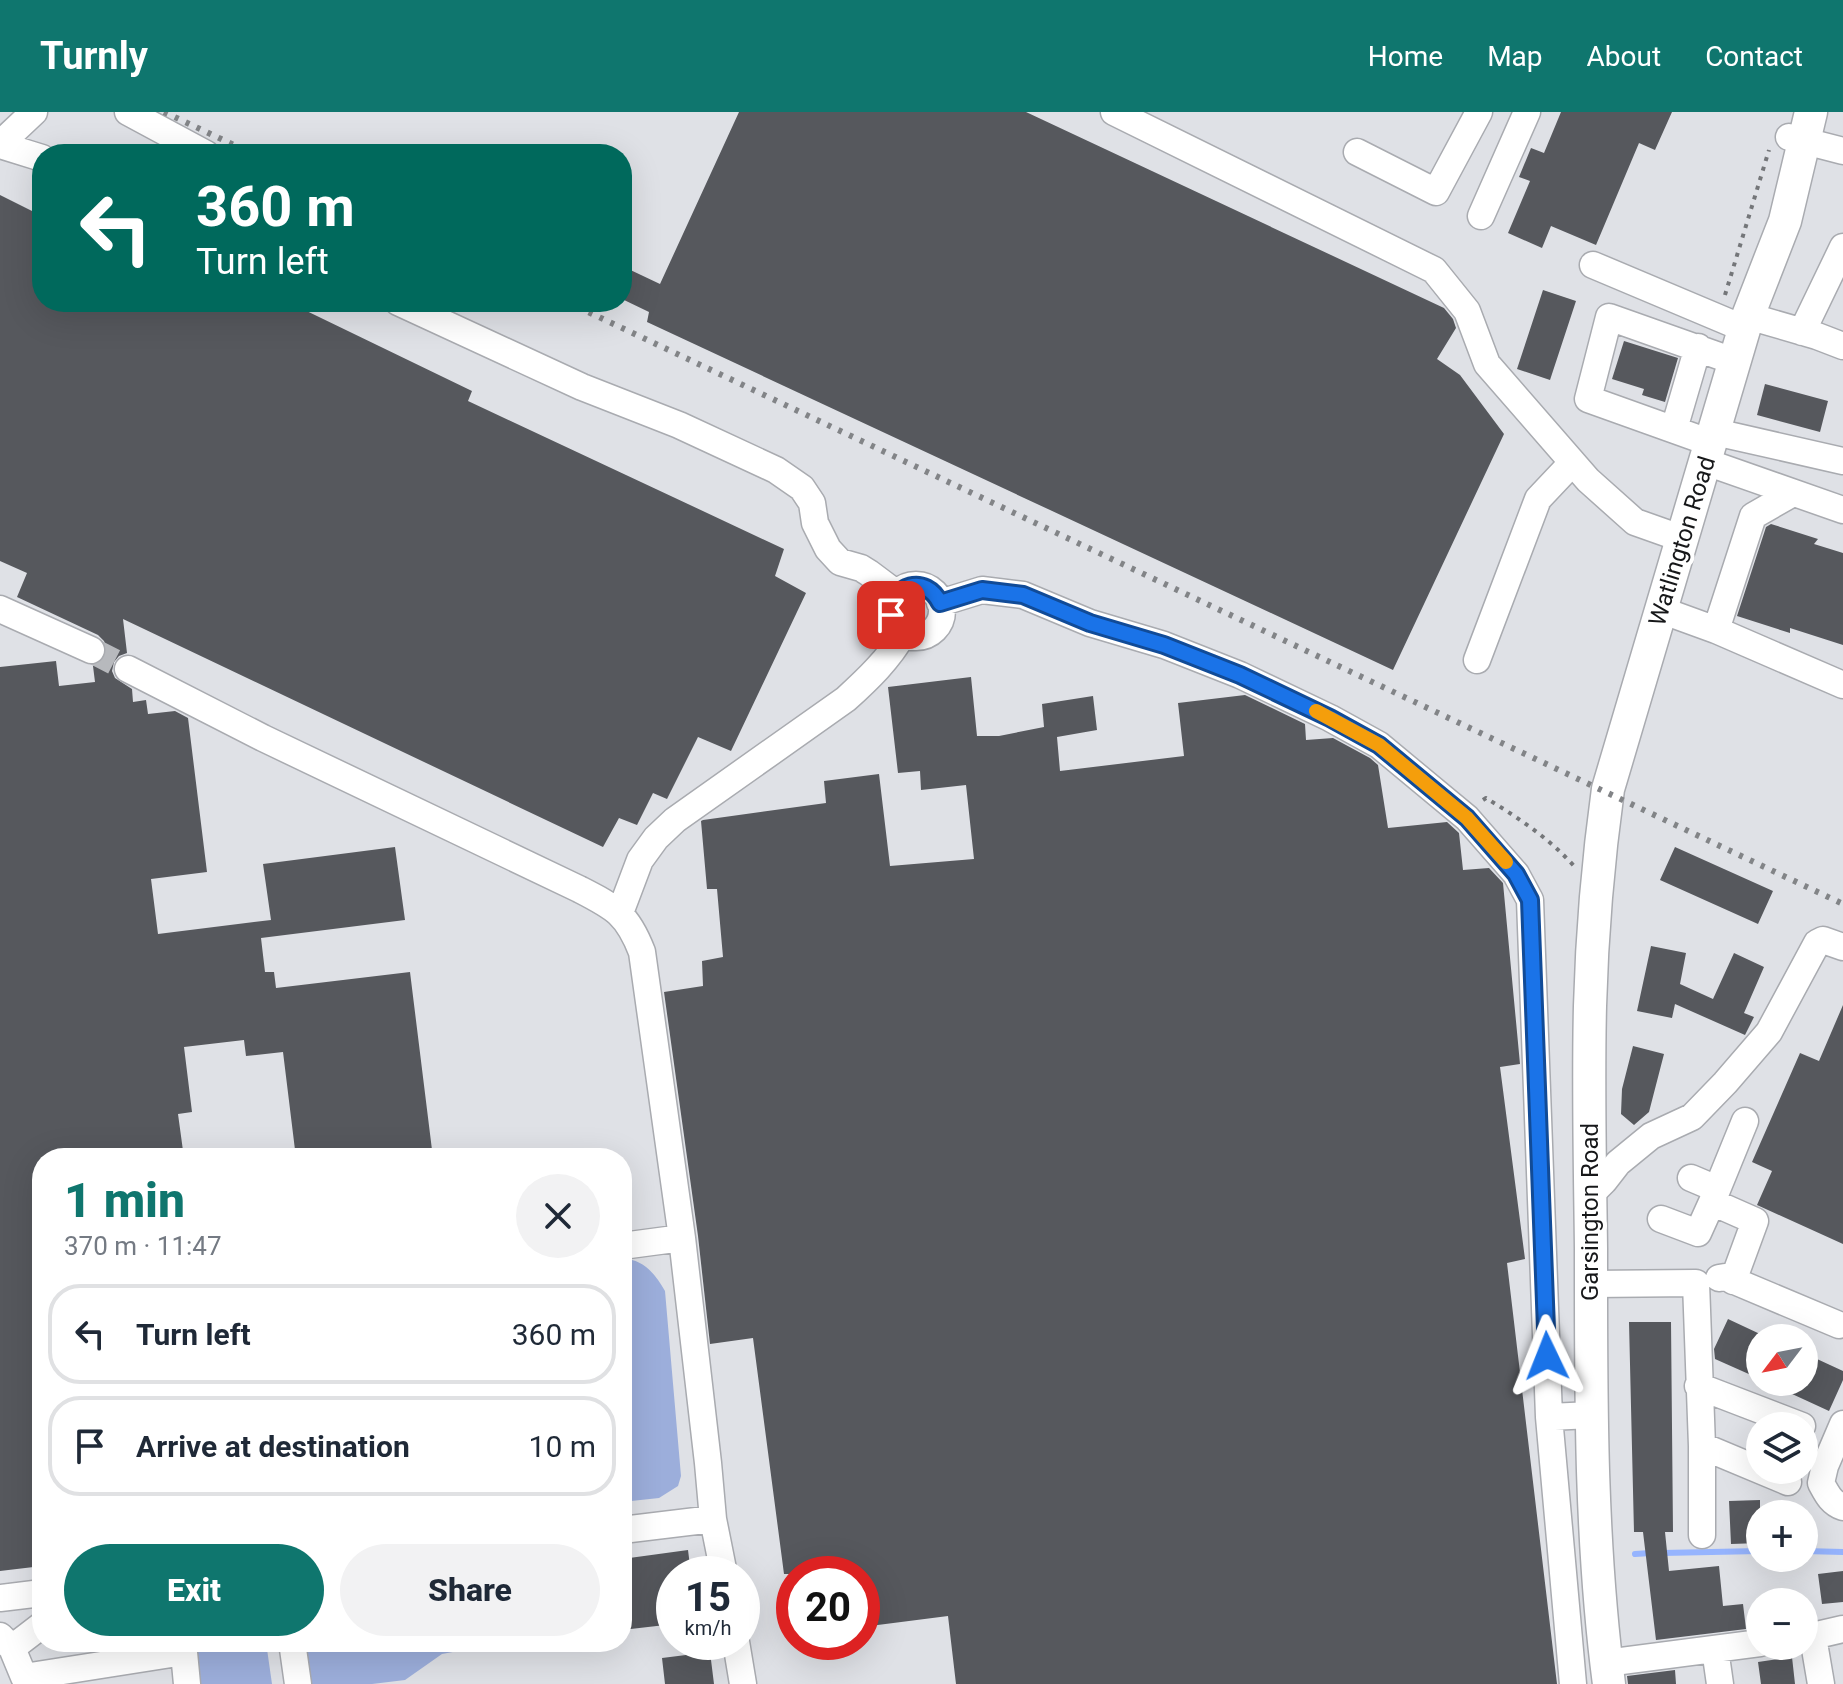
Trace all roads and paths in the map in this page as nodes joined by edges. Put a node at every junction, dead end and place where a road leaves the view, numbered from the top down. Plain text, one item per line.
1 (34, 112) edge
2 (128, 112) edge
3 (1114, 112) edge
4 (1479, 112) edge
5 (1527, 112) edge
6 (1799, 126) edge
7 (0, 144) edge
8 (187, 144) edge
9 (1843, 151) edge
10 (1357, 152) dead end
11 (32, 155) edge
12 (1481, 216) dead end
13 (1843, 247) edge
14 (1593, 265) dead end
15 (420, 312) edge
16 (1750, 313) junction
17 (1802, 332) junction
18 (1843, 346) edge
19 (1698, 347) junction
20 (1736, 362) junction
21 (1674, 429) junction
22 (1711, 445) junction
23 (1843, 461) edge
24 (1572, 463) junction
25 (1793, 493) junction
26 (1843, 510) edge
27 (1683, 539) junction
28 (897, 594) junction
29 (940, 603) junction
30 (0, 609) edge
31 (1661, 610) junction
32 (1716, 630) junction
33 (903, 634) junction
34 (91, 650) tunnel mouth
35 (1477, 660) dead end
36 (128, 669) tunnel mouth
37 (1843, 685) edge
38 (1608, 789) joint
39 (1498, 805) dead end
40 (1551, 842) dead end
41 (620, 913) junction
42 (1843, 947) edge
43 (1745, 1121) dead end
44 (1691, 1178) dead end
45 (1590, 1195) junction
46 (1714, 1196) junction
47 (1661, 1219) dead end
48 (682, 1238) junction
49 (632, 1245) edge
50 (1733, 1281) junction
51 (1696, 1283) junction
52 (1591, 1284) junction
53 (1839, 1325) dead end
54 (1698, 1386) junction
55 (1765, 1412) edge
56 (1592, 1415) junction
57 (1554, 1416) junction
58 (1843, 1424) edge
59 (1702, 1446) junction
60 (1746, 1464) edge
61 (1843, 1507) edge
62 (713, 1519) junction
63 (632, 1529) edge
64 (1702, 1535) dead end
65 (720, 1556) edge
66 (32, 1594) edge
67 (0, 1598) edge
68 (1843, 1629) edge
69 (32, 1630) edge
70 (1818, 1634) edge
71 (6, 1642) edge
72 (1746, 1645) edge
73 (1715, 1649) junction
74 (157, 1652) edge
75 (184, 1652) edge
76 (293, 1652) edge
77 (739, 1660) edge
78 (1815, 1660) edge
79 (1608, 1673) edge
80 (187, 1684) edge
81 (298, 1684) edge
82 (743, 1684) edge
83 (1573, 1684) edge
84 (1720, 1684) edge
85 (1821, 1684) edge

1 - 7 street
2 - 8 street
3 - 24 street
4 - 10 street
5 - 12 street
6 - 9 street
6 - 16 main road, Watlington Road
7 - 11 street
13 - 17 street
14 - 16 street
15 - 28 street
16 - 17 street
16 - 20 main road, Watlington Road
17 - 18 street
19 - 20 street
19 - 21 street
19 - 21 street
20 - 22 main road, Watlington Road
21 - 22 street
22 - 23 street
22 - 25 street
22 - 27 main road, Watlington Road
24 - 27 street
24 - 35 street
25 - 26 street
25 - 32 street
27 - 31 main road, Watlington Road
28 - 29 street
28 - 33 street
29 - 33 street
29 - 57 street
30 - 34 street
31 - 32 street
31 - 38 main road, Watlington Road
32 - 37 street
33 - 41 street
36 - 41 street
38 - 45 main road, Garsington Road
39 - 40 path
41 - 48 street
42 - 45 street
43 - 46 street
44 - 46 street
45 - 52 main road, Garsington Road
46 - 47 street
46 - 50 street
48 - 49 street
48 - 62 street
50 - 51 street
50 - 53 street
51 - 52 street
51 - 54 street
52 - 56 main road, Garsington Road
54 - 55 street
54 - 59 street
56 - 57 street
56 - 79 main road, Garsington Road
57 - 83 street
58 - 61 street
59 - 60 street
59 - 64 street
62 - 63 street
62 - 65 street
66 - 67 street
68 - 70 street
69 - 71 street
71 - 74 street
72 - 73 street
73 - 79 street
73 - 84 street
75 - 80 street
76 - 81 street
77 - 82 street
78 - 85 street

